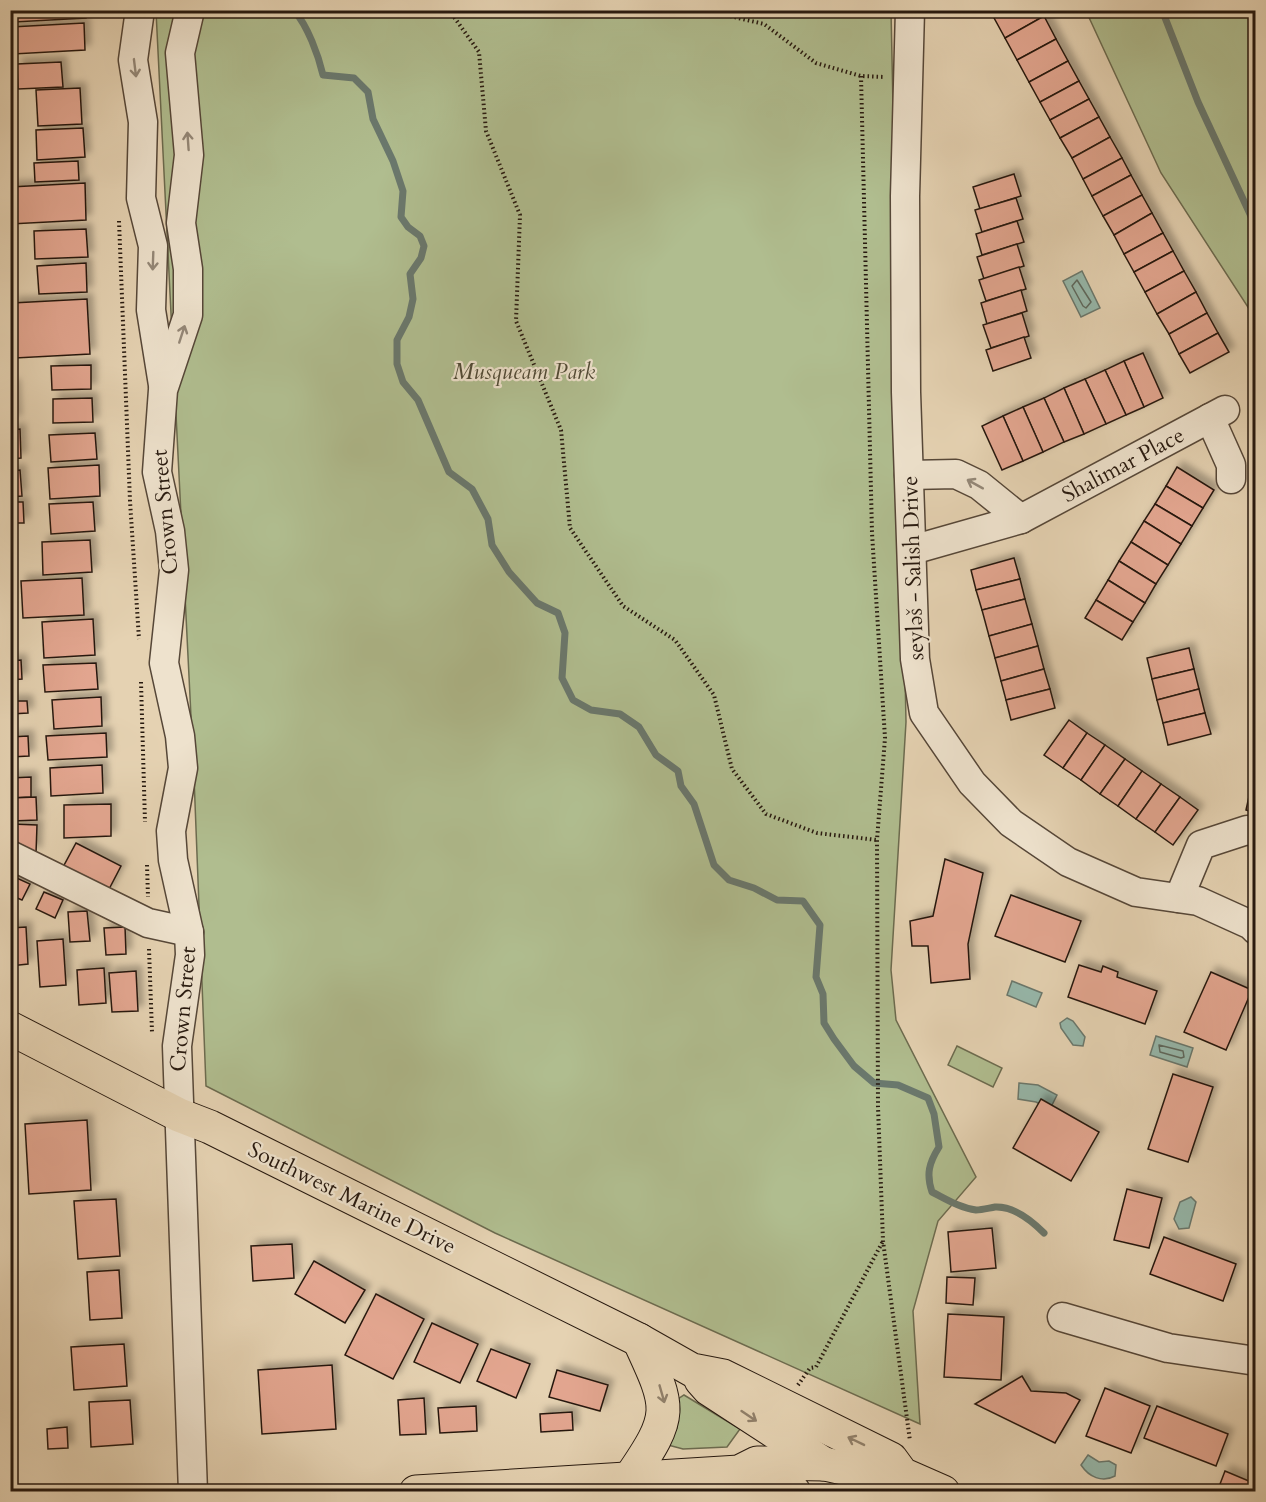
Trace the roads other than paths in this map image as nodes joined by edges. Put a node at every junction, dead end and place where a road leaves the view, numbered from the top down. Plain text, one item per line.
1 (140, 10) edge
2 (190, 10) edge
3 (910, 10) edge
4 (164, 390) junction
5 (909, 475) junction
6 (1231, 479) dead end
7 (1021, 519) junction
8 (912, 550) junction
9 (1256, 832) edge
10 (10, 855) edge
11 (1179, 898) junction
12 (1256, 930) edge
13 (189, 933) junction
14 (10, 1028) edge
15 (179, 1114) junction
16 (1062, 1317) dead end
17 (639, 1340) junction
18 (1256, 1361) edge
19 (692, 1370) junction
20 (907, 1459) junction
21 (825, 1464) junction
22 (739, 1472) junction
23 (630, 1478) junction
24 (192, 1491) edge
25 (416, 1491) edge
26 (794, 1491) edge
27 (856, 1491) edge
28 (943, 1491) edge

1 -> 4 street, Crown Street
4 -> 2 street, Crown Street
3 - 5 street, seyləš - Salish Drive
4 - 13 street, Crown Street
7 -> 5 street
5 - 8 street, seyləš - Salish Drive
6 - 7 street, Shalimar Place
7 - 8 street, Shalimar Place
8 - 11 street, seyləš - Salish Drive
9 - 11 street
10 - 13 street
11 - 12 street, seyləš - Salish Drive
13 - 15 street, Crown Street
14 - 15 main road, Southwest Marine Drive
15 - 17 main road, Southwest Marine Drive
15 - 24 street, Crown Street
16 - 18 street
17 - 19 main road, Southwest Marine Drive
17 -> 23 main road
20 -> 19 main road, Southwest Marine Drive
19 -> 21 main road, Southwest Marine Drive
20 - 21 main road
20 - 28 main road, Southwest Marine Drive
21 - 22 main road
21 - 27 main road, Southwest Marine Drive
22 - 23 main road
22 - 26 main road
23 - 25 main road

